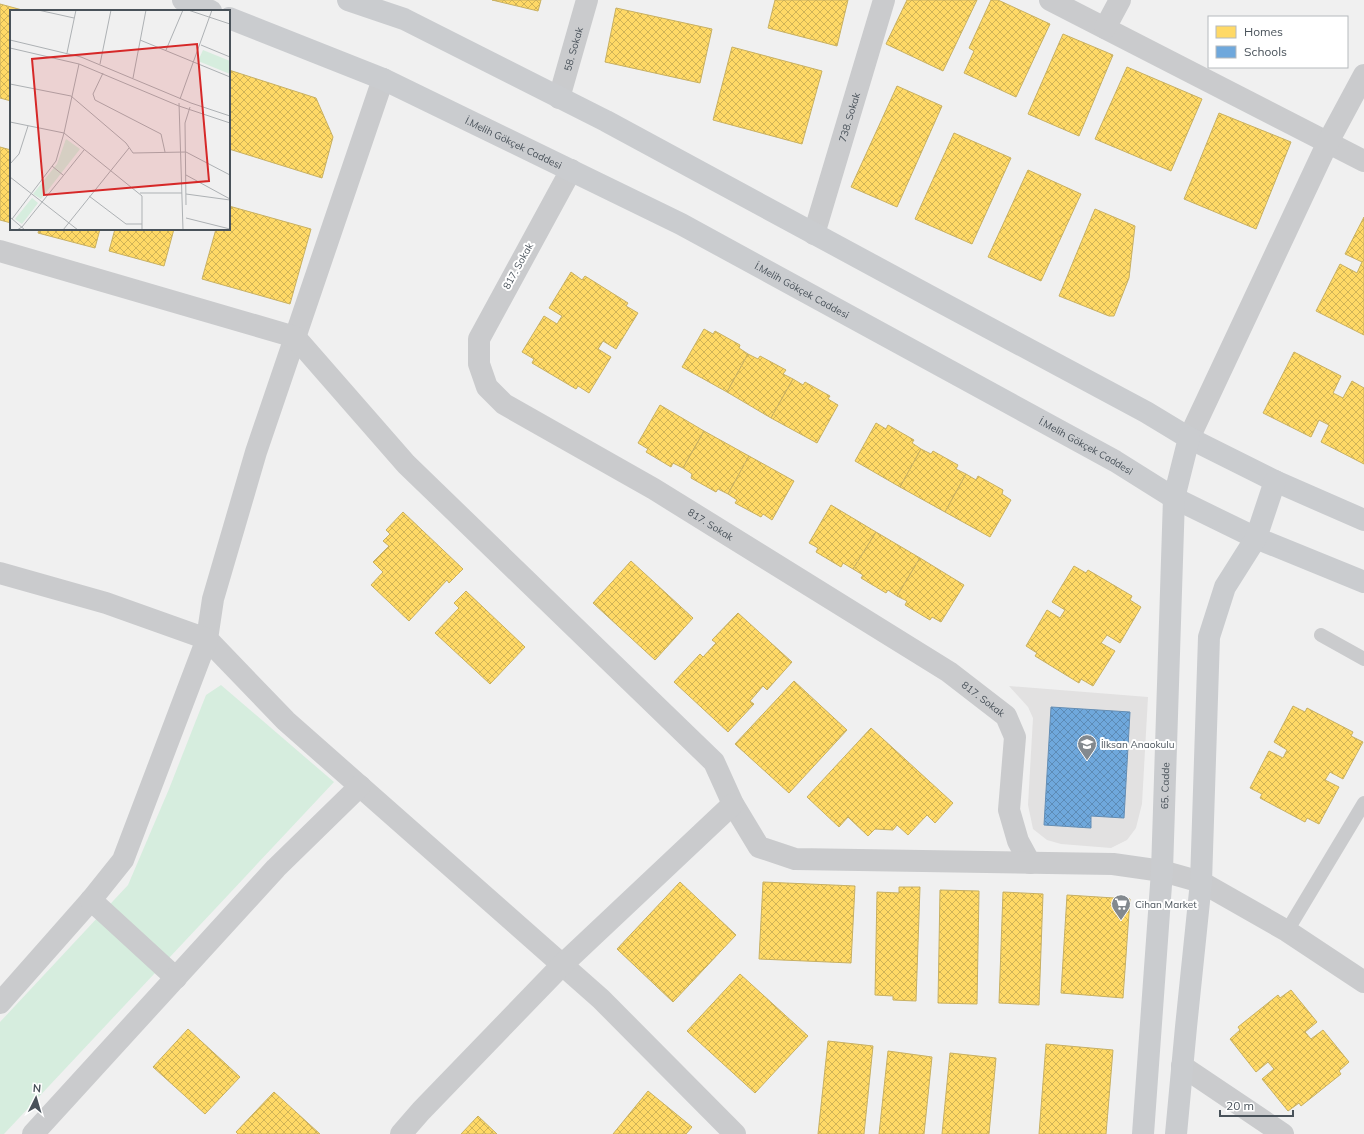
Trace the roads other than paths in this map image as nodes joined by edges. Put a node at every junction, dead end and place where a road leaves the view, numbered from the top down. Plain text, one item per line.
1 (183, 0) edge
2 (348, 0) edge
3 (587, 0) edge
4 (884, 0) edge
5 (1050, 0) edge
6 (1120, 0) edge
7 (208, 10) edge
8 (230, 18) edge
9 (1105, 28) junction
10 (1364, 75) edge
11 (383, 79) junction
12 (559, 98) junction
13 (1328, 142) junction
14 (1364, 161) edge
15 (571, 170) junction
16 (814, 234) junction
17 (0, 251) edge
18 (295, 337) junction
19 (1189, 438) junction
20 (1275, 481) junction
21 (1174, 498) junction
22 (1364, 520) edge
23 (1256, 538) junction
24 (0, 573) edge
25 (1364, 582) edge
26 (1321, 635) dead end
27 (207, 639) junction
28 (1364, 659) edge
29 (360, 786) junction
30 (1364, 803) edge
31 (733, 804) junction
32 (1030, 863) junction
33 (1162, 871) junction
34 (1201, 882) junction
35 (91, 900) junction
36 (1287, 931) junction
37 (562, 965) junction
38 (176, 978) junction
39 (1364, 982) edge
40 (0, 1003) edge
41 (1182, 1066) junction
42 (33, 1134) edge
43 (401, 1134) edge
44 (735, 1134) edge
45 (1143, 1134) edge
46 (1176, 1134) edge
47 (1284, 1134) edge

1 - 7 main road
2 - 12 main road
3 - 12 street, 58. Sokak
4 - 16 street, 738. Sokak
5 - 9 street
6 - 9 street
8 - 11 main road, İ.Melih Gökçek Caddesi
9 - 13 street
10 - 13 street
11 - 15 main road, İ.Melih Gökçek Caddesi
11 - 18 street
12 - 16 main road
13 - 14 street
13 - 19 street
15 - 21 main road, İ.Melih Gökçek Caddesi
15 - 32 street, 817. Sokak
16 - 19 main road
17 - 18 street
18 - 27 street
18 - 31 street
19 - 20 main road
19 - 21 main road, 65. Cadde
20 - 22 main road
20 - 23 main road
21 - 23 main road, İ.Melih Gökçek Caddesi
21 - 33 main road, 65. Cadde
23 - 25 main road, İ.Melih Gökçek Caddesi
23 - 34 main road
24 - 27 street
26 - 28 lane
27 - 29 street
27 - 35 street
29 - 37 street
29 - 38 street
30 - 36 lane
31 - 32 street
31 - 37 street
32 - 33 street
33 - 34 street
33 - 45 main road, 65. Cadde
34 - 36 street
34 - 41 main road
35 - 38 street
35 - 40 street
36 - 39 street
37 - 43 street
37 - 44 street
38 - 42 street
41 - 46 main road
41 - 47 street

